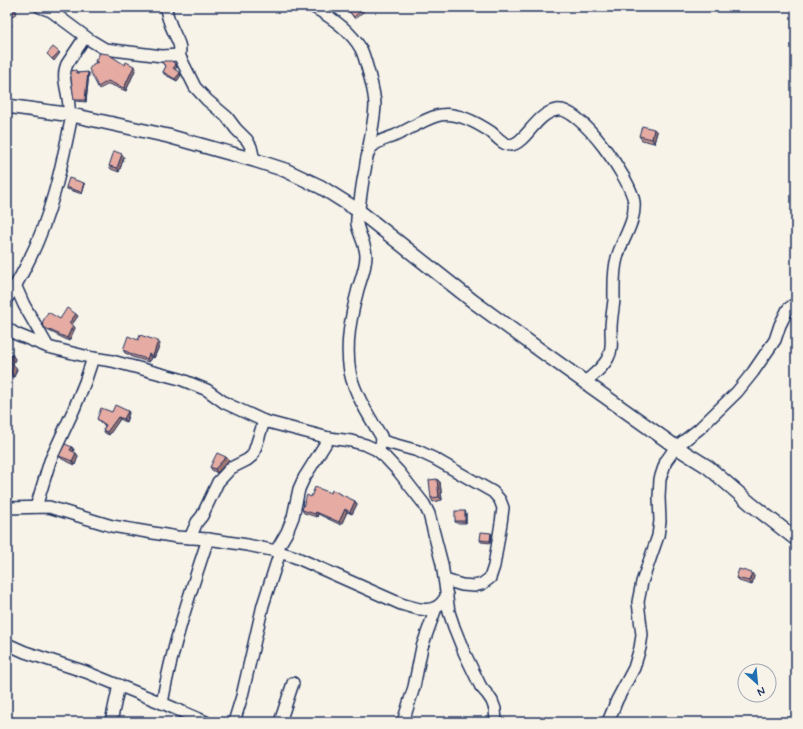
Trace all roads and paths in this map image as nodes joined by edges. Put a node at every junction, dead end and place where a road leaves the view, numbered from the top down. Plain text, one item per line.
1 (40, 7) edge
2 (166, 7) edge
3 (313, 7) edge
4 (85, 37) junction
5 (179, 54) junction
6 (7, 106) edge
7 (71, 115) junction
8 (368, 154) junction
9 (254, 160) junction
10 (359, 211) junction
11 (16, 287) junction
12 (7, 298) edge
13 (796, 303) edge
14 (7, 328) edge
15 (48, 347) junction
16 (93, 358) junction
17 (585, 382) junction
18 (264, 421) junction
19 (328, 438) junction
20 (380, 445) junction
21 (676, 447) junction
22 (36, 507) junction
23 (7, 508) edge
24 (190, 538) junction
25 (208, 539) junction
26 (796, 539) edge
27 (278, 551) junction
28 (444, 580) junction
29 (447, 596) junction
30 (436, 608) junction
31 (7, 644) edge
32 (293, 683) dead end
33 (119, 685) junction
34 (162, 703) junction
35 (111, 722) edge
36 (206, 722) edge
37 (234, 722) edge
38 (280, 722) edge
39 (403, 722) edge
40 (496, 722) edge
41 (608, 722) edge

1 - 4 street
2 - 5 street
3 - 8 street
4 - 5 street
4 - 7 street
5 - 9 street
6 - 7 street
7 - 9 street
7 - 11 street
8 - 10 street
8 - 17 street
9 - 10 street
10 - 17 street
10 - 20 street
11 - 12 street
11 - 15 street
13 - 21 street
14 - 15 street
15 - 16 street
16 - 18 street
16 - 22 street
17 - 21 street
18 - 19 street
18 - 24 street
19 - 20 street
19 - 27 street
20 - 28 street
20 - 28 street
21 - 26 street
21 - 41 street
22 - 23 street
22 - 24 street
24 - 25 street
25 - 27 street
25 - 34 street
27 - 30 street
27 - 37 street
28 - 29 street
29 - 30 street
29 - 40 street
30 - 39 street
31 - 33 street
32 - 38 street
33 - 34 street
33 - 35 street
34 - 36 street

